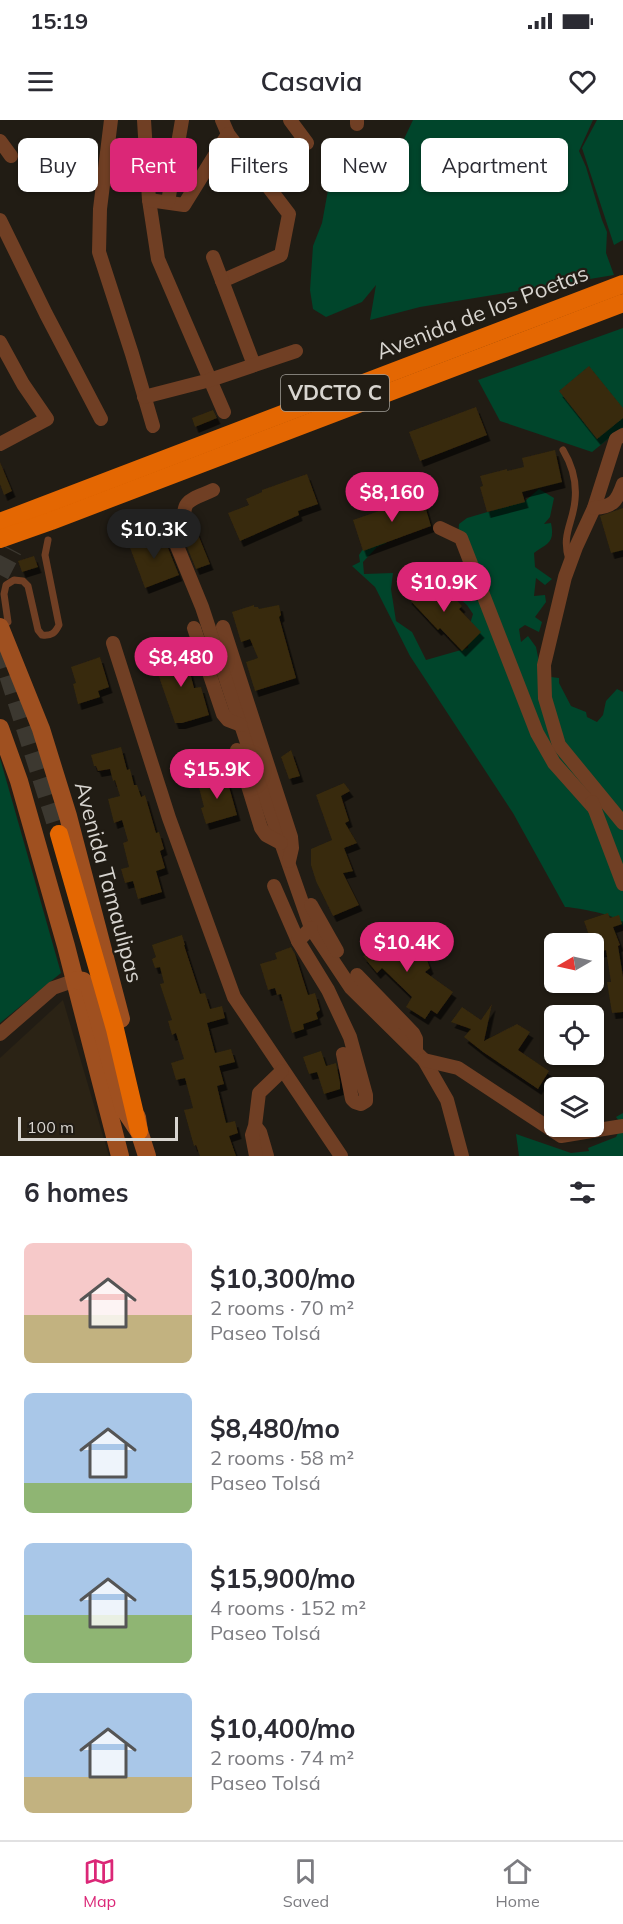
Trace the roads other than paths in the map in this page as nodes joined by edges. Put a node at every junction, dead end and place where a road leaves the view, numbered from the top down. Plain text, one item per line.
1 (111, 120) edge
2 (144, 120) edge
3 (182, 120) edge
4 (222, 120) edge
5 (290, 120) edge
6 (228, 134) junction
7 (304, 138) edge
8 (0, 141) edge
9 (10, 156) dead end
10 (149, 200) junction
11 (168, 202) junction
12 (0, 220) edge
13 (213, 257) dead end
14 (222, 281) junction
15 (620, 295) edge
16 (0, 342) edge
17 (296, 351) dead end
18 (254, 365) junction
19 (210, 380) junction
20 (144, 397) junction
21 (224, 412) dead end
22 (101, 419) dead end
23 (153, 426) dead end
24 (623, 435) edge
25 (0, 444) edge
26 (563, 450) dead end
27 (623, 484) edge
28 (213, 490) dead end
29 (594, 508) junction
30 (0, 522) edge
31 (440, 528) dead end
32 (48, 540) dead end
33 (6, 545) tunnel mouth
34 (570, 563) junction
35 (0, 627) edge
36 (223, 627) dead end
37 (194, 628) dead end
38 (113, 643) dead end
39 (241, 725) junction
40 (0, 728) edge
41 (237, 750) dead end
42 (579, 769) junction
43 (595, 809) junction
44 (623, 823) edge
45 (59, 834) tunnel mouth
46 (281, 843) junction
47 (288, 863) junction
48 (298, 874) dead end
49 (623, 884) edge
50 (274, 886) dead end
51 (311, 928) junction
52 (298, 941) junction
53 (350, 976) junction
54 (76, 980) junction
55 (0, 1034) edge
56 (343, 1054) dead end
57 (420, 1056) junction
58 (282, 1071) junction
59 (255, 1126) junction
60 (623, 1126) edge
61 (139, 1131) junction
62 (120, 1156) edge
63 (147, 1156) edge
64 (256, 1156) edge
65 (267, 1156) edge
66 (341, 1156) edge
67 (462, 1156) edge

1 - 20 street
2 - 10 street
3 - 11 street
4 - 6 street
5 - 7 street
6 - 11 street
6 - 14 street
8 - 9 street
10 - 11 street
10 - 19 street
12 - 22 street
13 - 14 street
14 - 18 street
15 - 30 highway, Avenida de los Poetas / VDCTO C
15 - 33 highway, Avenida de los Poetas / VDCTO C
16 - 25 street
17 - 18 street
18 - 19 street
19 - 20 street
19 - 21 street
20 - 23 street
24 - 29 street
26 - 34 lane
27 - 29 street
28 - 39 street
29 - 34 street
31 - 43 street
32 - 35 lane
34 - 42 street
35 - 61 street, Avenida Tamaulipas
36 - 47 street
37 - 39 street
38 - 58 street
39 - 46 street
40 - 54 street
41 - 46 street
42 - 43 street
42 - 44 street
43 - 49 street
45 - 61 highway
46 - 47 street
47 - 51 street
48 - 53 street
50 - 52 street
51 - 52 street
51 - 53 street
52 - 56 street
53 - 57 street
54 - 55 street
54 - 61 street
54 - 62 street
57 - 60 street
57 - 67 street
58 - 59 street
58 - 66 street
59 - 64 street
59 - 65 street
61 - 63 street, Avenida Tamaulipas

